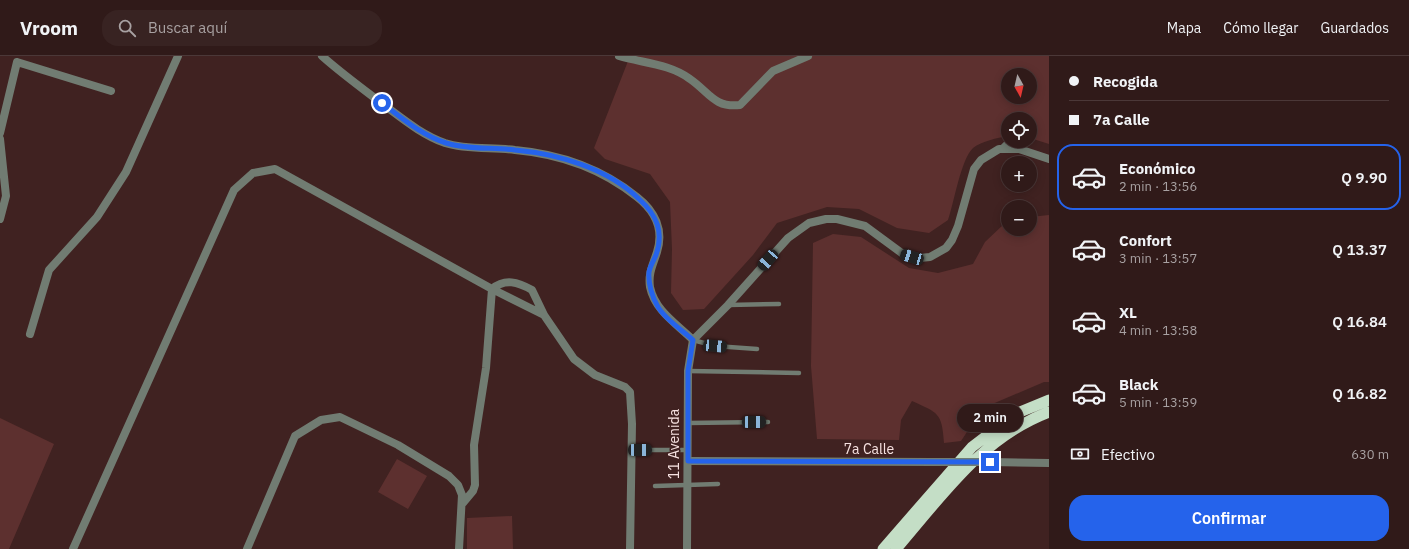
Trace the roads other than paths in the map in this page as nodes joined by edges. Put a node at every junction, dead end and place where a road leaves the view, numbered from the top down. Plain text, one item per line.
1 (178, 56) edge
2 (322, 56) edge
3 (619, 56) edge
4 (808, 56) edge
5 (111, 91) dead end
6 (0, 133) edge
7 (0, 139) edge
8 (999, 149) joint
9 (1049, 159) edge
10 (0, 219) edge
11 (492, 289) junction
12 (779, 304) dead end
13 (728, 306) junction
14 (544, 315) junction
15 (30, 334) dead end
16 (693, 340) junction
17 (757, 349) dead end
18 (688, 371) junction
19 (799, 373) dead end
20 (1049, 400) edge
21 (1049, 412) edge
22 (768, 422) dead end
23 (688, 423) junction
24 (640, 450) dead end
25 (688, 450) junction
26 (688, 461) junction
27 (1049, 463) edge
28 (718, 484) dead end
29 (687, 485) junction
30 (655, 486) dead end
31 (463, 503) junction
32 (73, 549) edge
33 (247, 549) edge
34 (459, 549) edge
35 (630, 549) edge
36 (686, 549) edge
37 (883, 549) edge
38 (896, 549) edge

1 - 15 street
2 - 16 street
3 - 4 street
5 - 6 street
7 - 10 street
8 - 9 street
8 - 13 street
11 - 14 street
11 - 14 street
11 - 31 street
11 - 32 street
12 - 13 lane
13 - 16 street
14 - 35 street
16 - 17 lane
16 - 18 street, 11 Avenida
18 - 19 lane
18 - 23 street, 11 Avenida
20 - 37 highway
21 - 38 highway
22 - 23 lane
23 - 25 street, 11 Avenida
24 - 25 lane
25 - 26 street, 11 Avenida
26 - 27 street, 7a Calle, bridge
26 - 29 street, 11 Avenida
28 - 29 lane
29 - 30 lane
29 - 36 street, 11 Avenida
31 - 33 street
31 - 34 street

